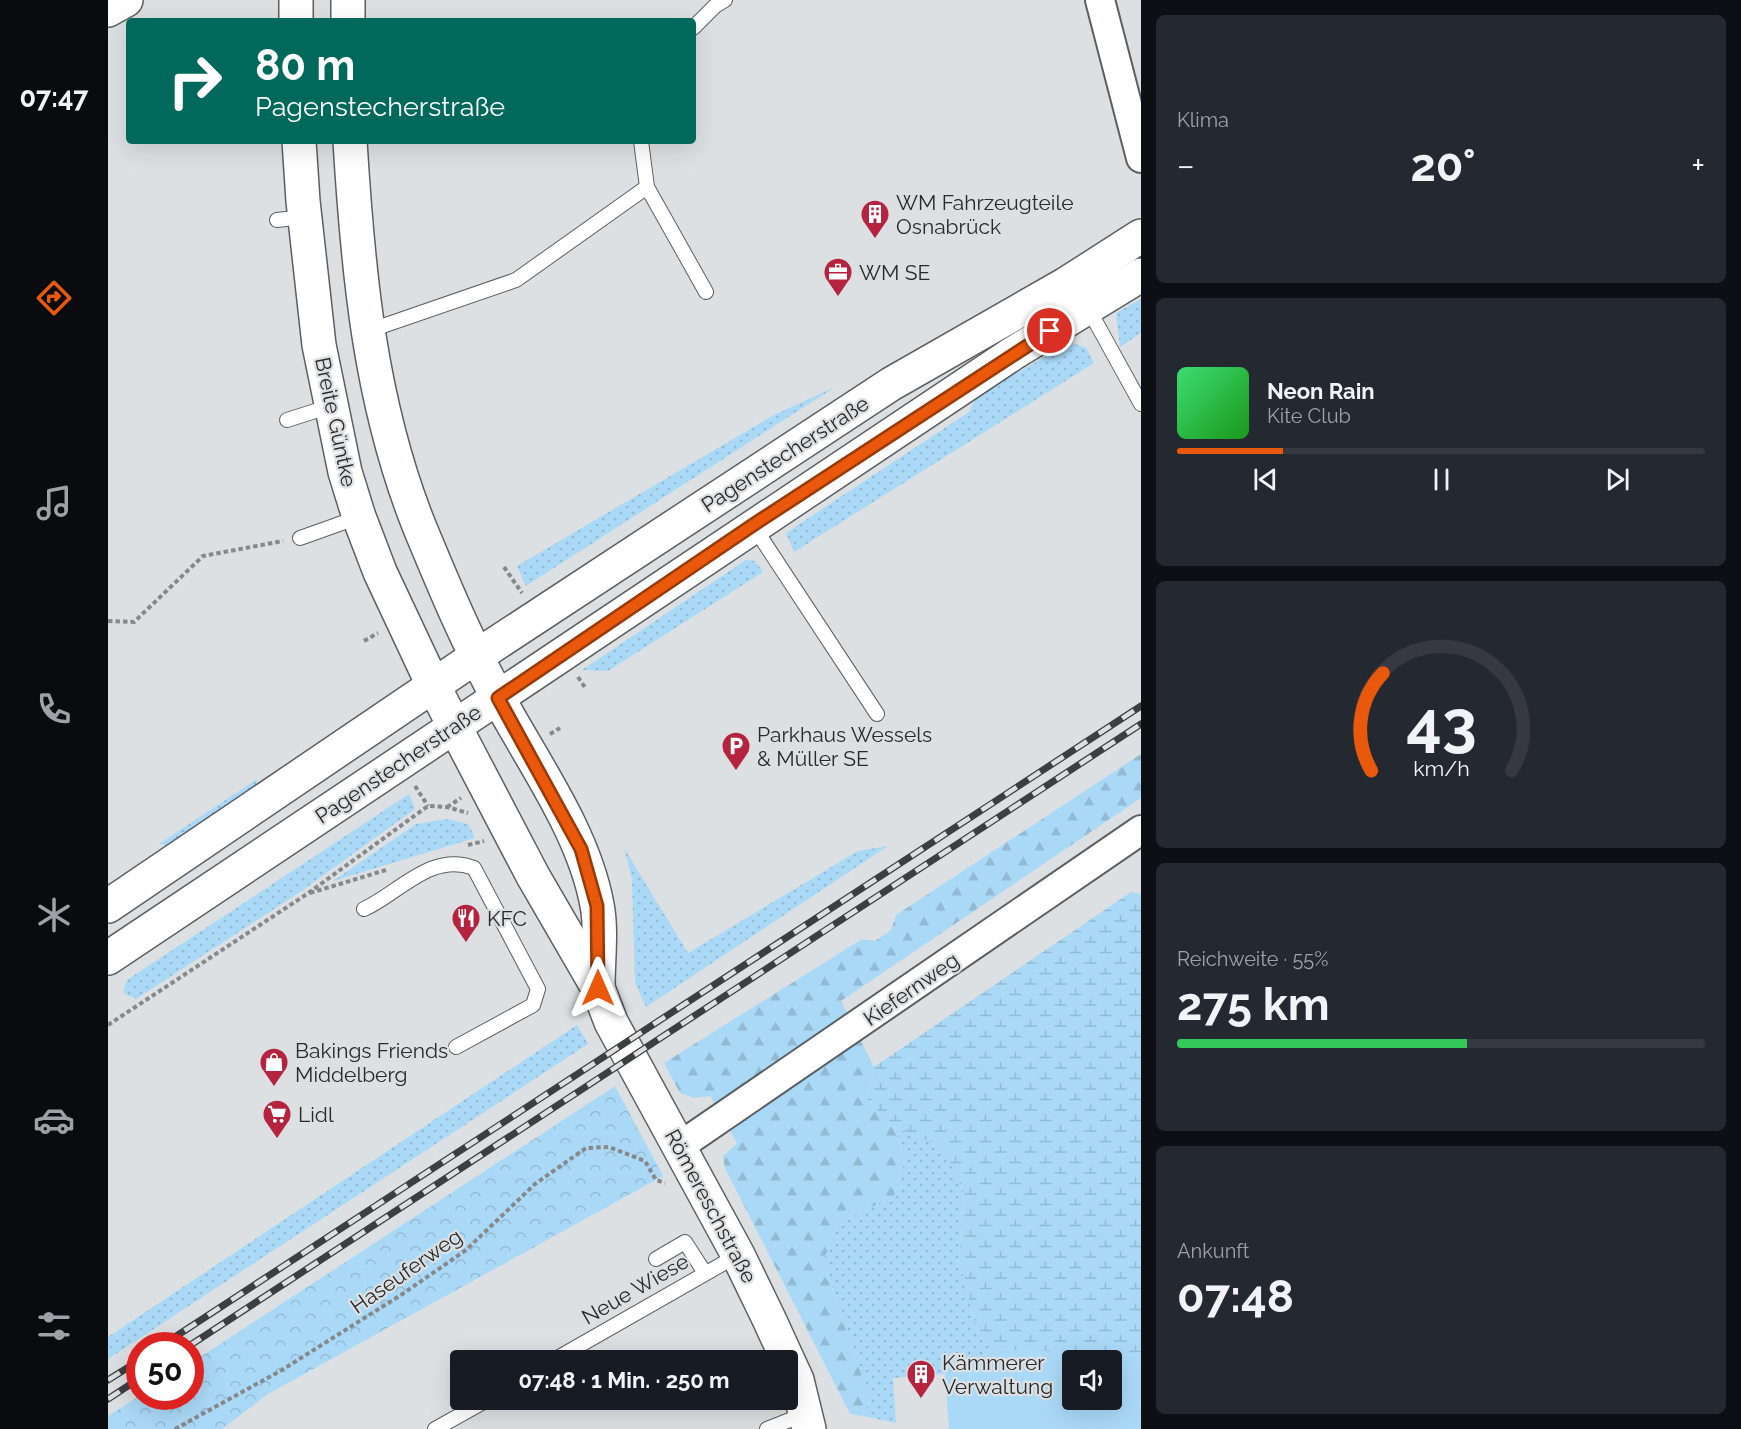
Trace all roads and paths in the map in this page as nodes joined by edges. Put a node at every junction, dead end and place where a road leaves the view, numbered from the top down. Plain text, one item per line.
1 (125, 0) edge
2 (296, 0) edge
3 (348, 0) edge
4 (725, 0) edge
5 (1100, 0) edge
6 (108, 10) edge
7 (296, 18) edge
8 (348, 18) edge
9 (696, 25) edge
10 (299, 144) edge
11 (350, 144) edge
12 (641, 144) edge
13 (1141, 158) edge
14 (646, 187) junction
15 (1141, 237) edge
16 (1141, 275) edge
17 (706, 292) dead end
18 (1088, 308) junction
19 (366, 332) junction
20 (1139, 398) edge
21 (332, 406) junction
22 (287, 420) dead end
23 (359, 517) junction
24 (753, 525) junction
25 (300, 538) joint
26 (108, 621) edge
27 (477, 656) junction
28 (434, 687) junction
29 (498, 698) junction
30 (877, 714) dead end
31 (454, 726) junction
32 (474, 815) dead end
33 (1141, 830) edge
34 (108, 906) edge
35 (364, 909) dead end
36 (108, 958) edge
37 (598, 988) junction
38 (108, 1025) edge
39 (456, 1047) dead end
40 (680, 1146) junction
41 (645, 1161) dead end
42 (738, 1255) junction
43 (656, 1259) dead end
44 (705, 1274) junction
45 (572, 1350) edge
46 (468, 1410) edge
47 (807, 1422) edge
48 (175, 1429) edge
49 (435, 1429) edge
50 (767, 1429) edge

1 - 6 main road
2 - 7 main road
3 - 8 main road
4 - 9 lane
5 - 13 street
10 - 21 main road, Breite Güntke
11 - 19 main road
12 - 14 lane
14 - 17 lane
14 - 19 lane
15 - 27 main road, Pagenstecherstraße
16 - 18 main road, Pagenstecherstraße
18 - 20 lane
18 - 24 main road, Pagenstecherstraße
19 - 27 main road
21 - 22 lane
21 - 23 main road, Breite Güntke
23 - 25 lane
23 - 28 main road, Breite Güntke
24 - 29 main road, Pagenstecherstraße
24 - 30 lane
25 - 26 path
27 - 28 main road, Pagenstecherstraße
27 - 29 main road, Römereschstraße
28 - 31 main road, Römereschstraße
28 - 34 main road, Pagenstecherstraße
29 - 31 main road, Pagenstecherstraße
29 - 37 main road, Römereschstraße
31 - 36 main road, Pagenstecherstraße
31 - 37 main road, Römereschstraße
32 - 38 path
33 - 40 street, Kiefernweg
35 - 39 lane
37 - 40 main road, Römereschstraße
40 - 42 main road, Römereschstraße
41 - 48 path, Haseuferweg
42 - 44 lane, Neue Wiese
42 - 47 main road, Römereschstraße
43 - 44 lane
44 - 45 lane, Neue Wiese
46 - 49 lane
47 - 50 lane

